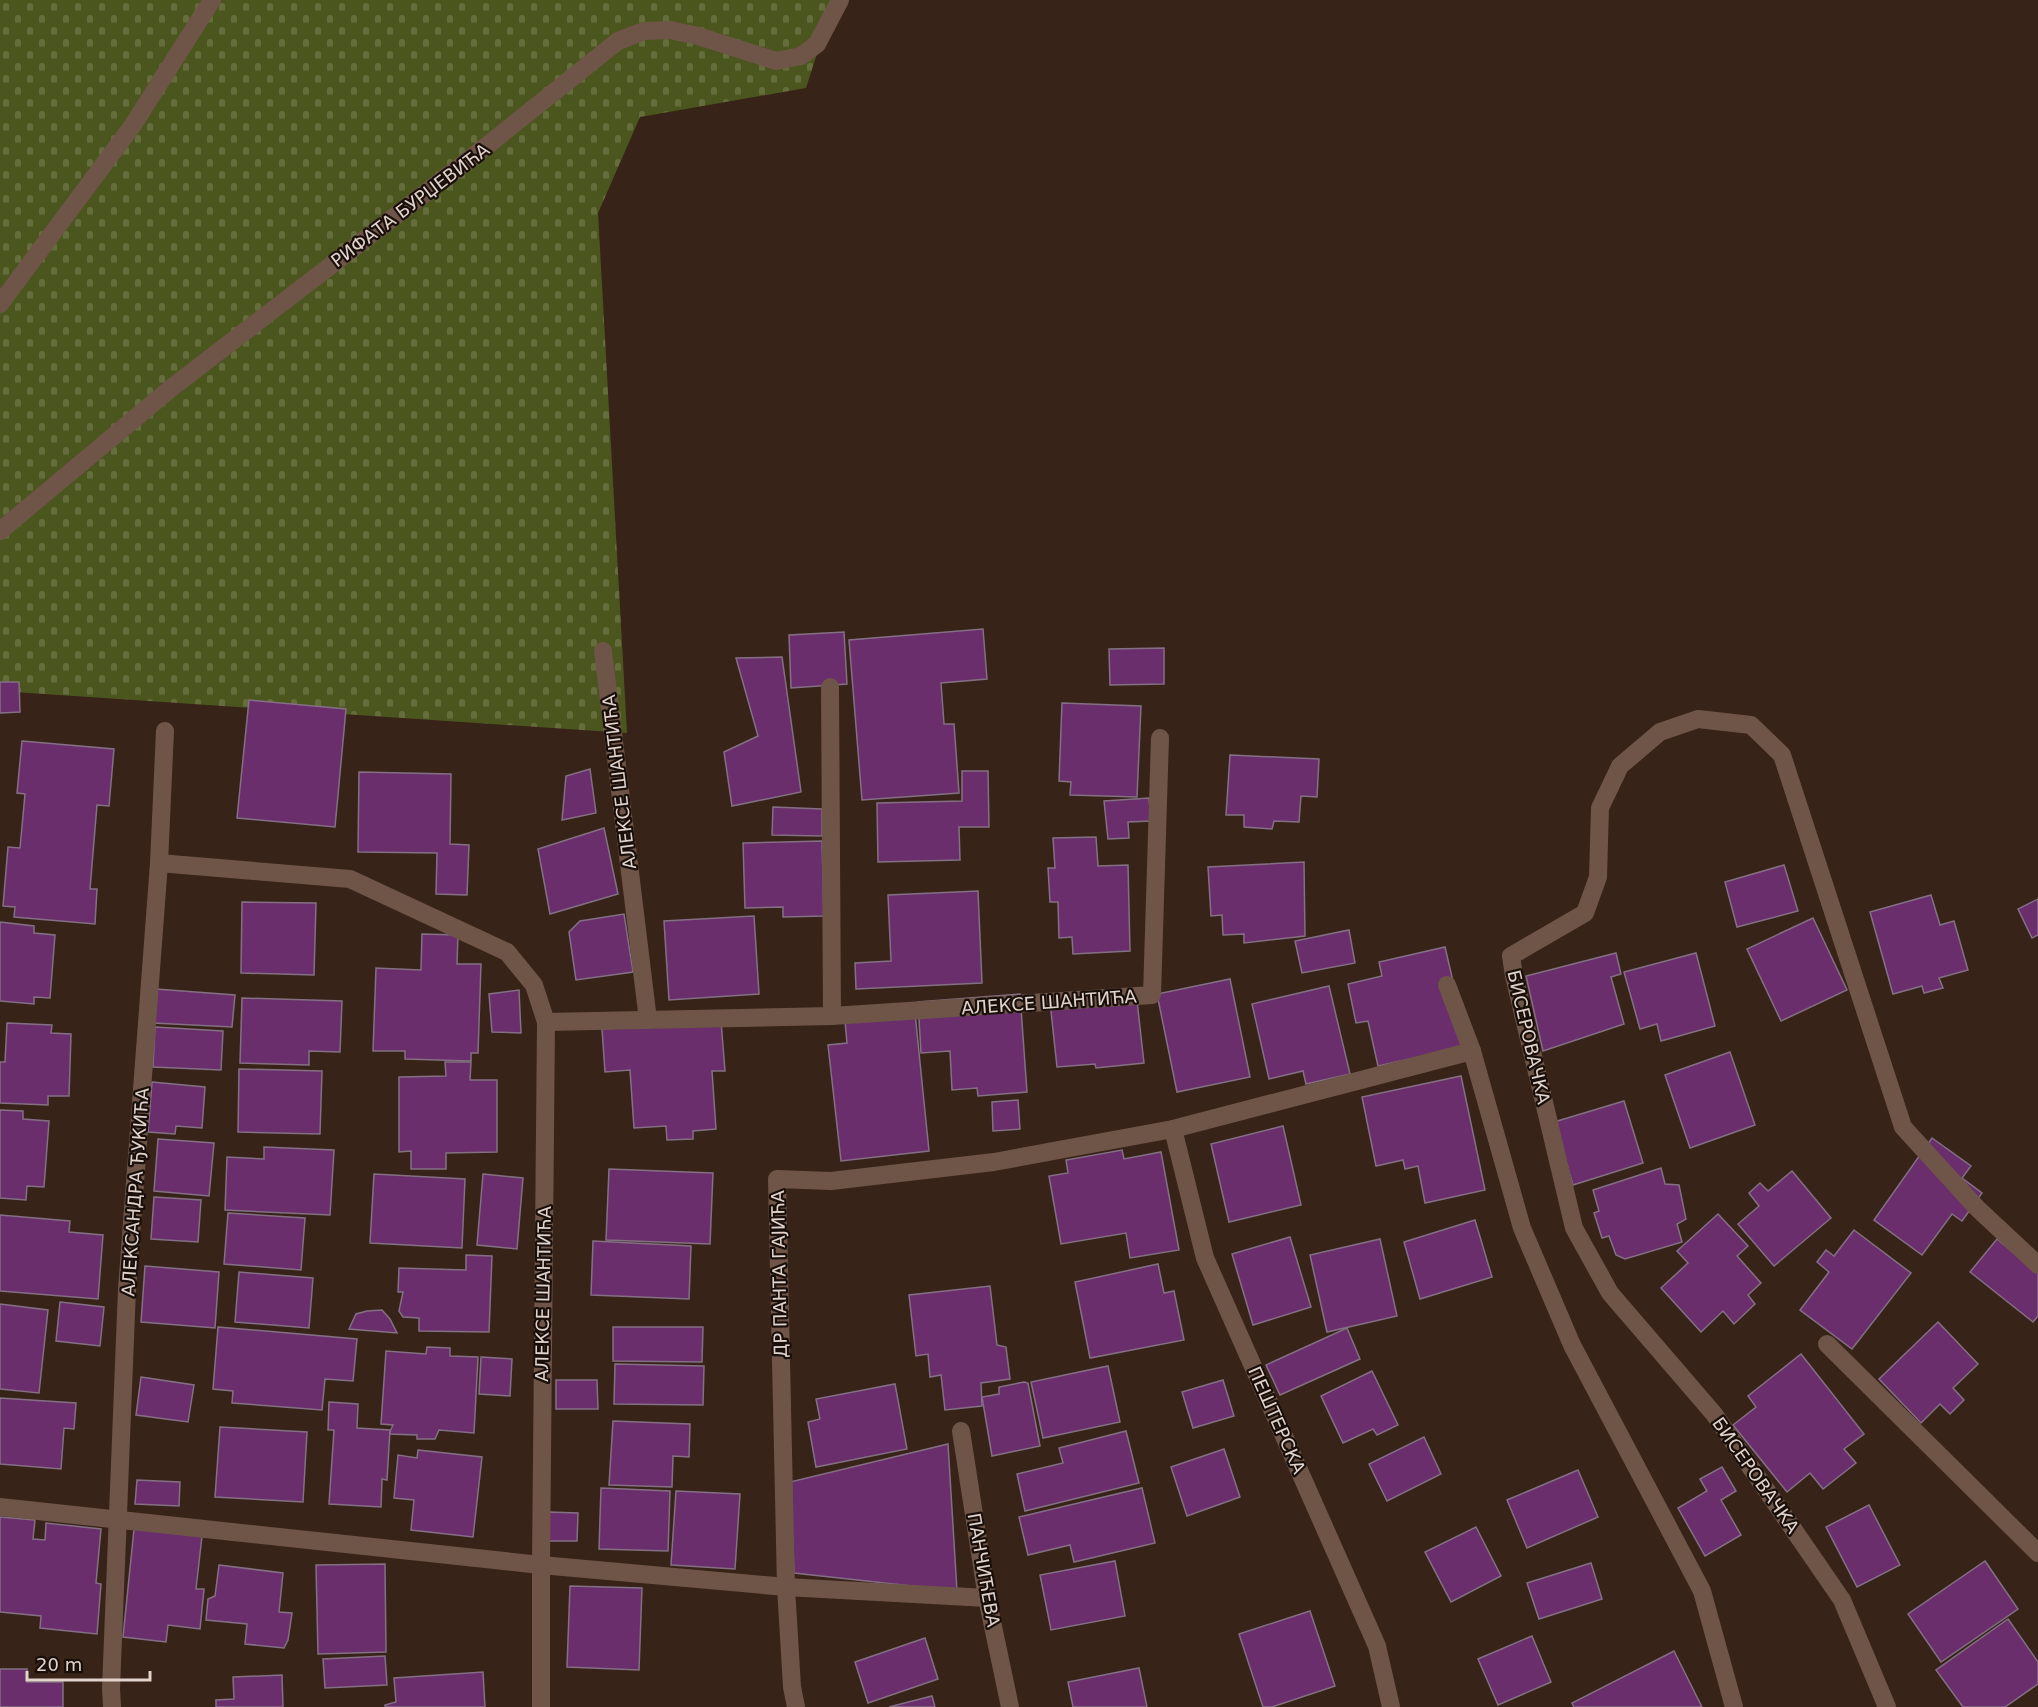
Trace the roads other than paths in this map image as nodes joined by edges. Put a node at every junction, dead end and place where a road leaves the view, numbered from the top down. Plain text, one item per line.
1 (212, 0) edge
2 (840, 0) edge
3 (0, 304) edge
4 (0, 531) edge
5 (603, 651) dead end
6 (830, 687) dead end
7 (165, 731) dead end
8 (1160, 738) dead end
9 (159, 863) junction
10 (1447, 985) dead end
11 (832, 1016) junction
12 (648, 1020) junction
13 (546, 1022) junction
14 (1472, 1051) junction
15 (1173, 1129) junction
16 (2038, 1265) edge
17 (1827, 1344) dead end
18 (961, 1431) dead end
19 (0, 1507) edge
20 (118, 1521) junction
21 (2038, 1553) edge
22 (541, 1565) junction
23 (786, 1587) junction
24 (987, 1598) junction
25 (112, 1707) edge
26 (541, 1707) edge
27 (796, 1707) edge
28 (1010, 1707) edge
29 (1391, 1707) edge
30 (1734, 1707) edge
31 (1887, 1707) edge

1 - 3 street
2 - 4 street, РИФАТА БУРЏЕВИЋА
5 - 12 street, АЛЕКСЕ ШАНТИЋА
6 - 11 street
7 - 9 street, АЛЕКСАНДРА ЂУКИЋА
8 - 11 street, АЛЕКСЕ ШАНТИЋА
9 - 13 street, АЛЕКСЕ ШАНТИЋА
9 - 20 street, АЛЕКСАНДРА ЂУКИЋА
10 - 14 street
11 - 12 street, АЛЕКСЕ ШАНТИЋА
12 - 13 street, АЛЕКСЕ ШАНТИЋА
13 - 22 street, АЛЕКСЕ ШАНТИЋА
14 - 15 street
14 - 30 street
15 - 23 street, ДР ПАНТА ГАЈИЋА
15 - 29 street, ПЕШТЕРСКА
16 - 31 street, БИСЕРОВАЧКА
17 - 21 street
18 - 24 street, ПАНЧИЋЕВА
19 - 20 street
20 - 22 street
20 - 25 street, АЛЕКСАНДРА ЂУКИЋА
22 - 23 street
22 - 26 street, АЛЕКСЕ ШАНТИЋА
23 - 24 street
23 - 27 street, ДР ПАНТА ГАЈИЋА
24 - 28 street, ПАНЧИЋЕВА

